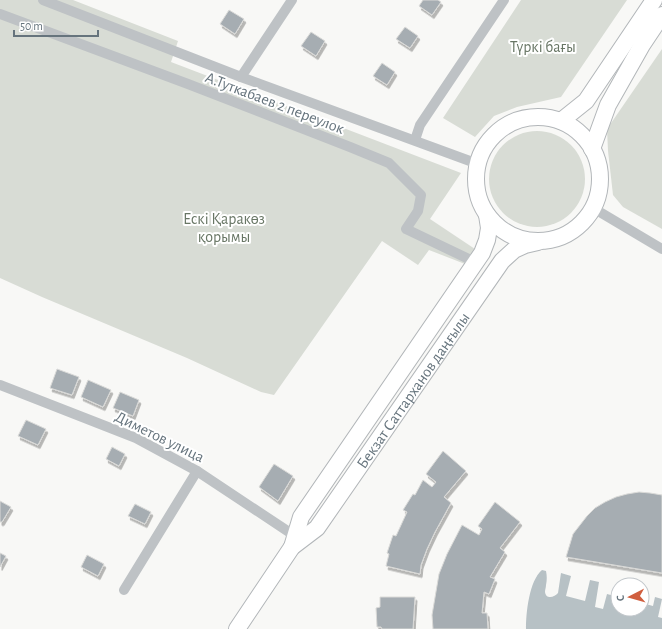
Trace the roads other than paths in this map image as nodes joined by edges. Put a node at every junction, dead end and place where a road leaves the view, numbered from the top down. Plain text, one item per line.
1 (43, 0) edge
2 (292, 0) edge
3 (504, 0) edge
4 (654, 0) edge
5 (0, 14) edge
6 (662, 15) edge
7 (241, 77) junction
8 (562, 122) junction
9 (415, 140) junction
10 (592, 149) junction
11 (478, 164) junction
12 (593, 208) junction
13 (487, 215) junction
14 (538, 242) junction
15 (662, 249) edge
16 (475, 262) junction
17 (0, 385) edge
18 (197, 471) junction
19 (294, 541) junction
20 (124, 590) dead end
21 (237, 629) edge

1 - 7 street
2 - 7 street
3 - 9 street
4 - 8 main road
5 - 16 street, А.Туткабаев 2 переулок
6 - 10 main road
7 - 9 street
8 - 10 main road
8 - 11 main road
9 - 11 street
10 - 12 main road
11 - 13 main road
12 - 14 main road
12 - 15 street
13 - 14 main road
13 - 16 main road, Бекзат Саттарханов даңғылы
14 - 19 main road, Бекзат Саттарханов даңғылы
16 - 19 main road, Бекзат Саттарханов даңғылы
17 - 18 street, Диметов улица
18 - 19 street, Диметов улица
18 - 20 street
19 - 21 main road, Бекзат Саттарханов даңғылы

